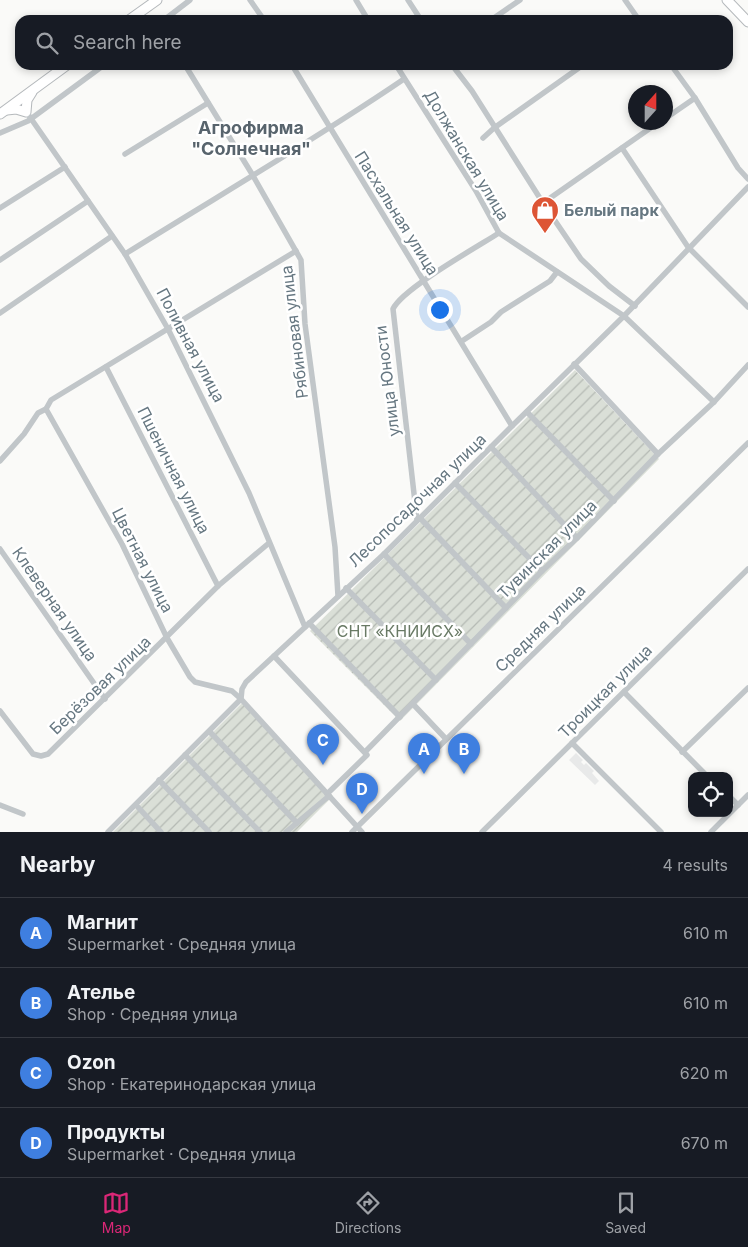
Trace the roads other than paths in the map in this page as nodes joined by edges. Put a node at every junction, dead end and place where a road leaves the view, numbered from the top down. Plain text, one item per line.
1 (150, 0) edge
2 (157, 0) edge
3 (190, 0) edge
4 (250, 0) edge
5 (356, 0) edge
6 (408, 0) edge
7 (520, 0) edge
8 (625, 0) edge
9 (727, 0) edge
10 (733, 0) edge
11 (129, 15) edge
12 (136, 15) edge
13 (170, 15) edge
14 (260, 15) edge
15 (365, 15) edge
16 (418, 15) edge
17 (498, 15) edge
18 (636, 15) edge
19 (748, 16) edge
20 (748, 22) edge
21 (52, 70) edge
22 (59, 70) edge
23 (97, 70) edge
24 (188, 70) edge
25 (295, 70) edge
26 (399, 70) edge
27 (455, 70) edge
28 (576, 70) edge
29 (675, 70) edge
30 (404, 79) junction
31 (34, 89) junction
32 (16, 98) junction
33 (695, 98) junction
34 (208, 103) junction
35 (1, 111) edge
36 (673, 113) edge
37 (29, 116) junction
38 (494, 128) junction
39 (330, 130) junction
40 (648, 130) edge
41 (0, 133) edge
42 (483, 138) dead end
43 (622, 148) junction
44 (125, 154) dead end
45 (65, 167) junction
46 (252, 174) junction
47 (748, 179) edge
48 (748, 187) edge
49 (88, 202) junction
50 (543, 203) junction
51 (0, 208) edge
52 (499, 232) junction
53 (112, 236) junction
54 (688, 248) junction
55 (296, 251) junction
56 (125, 254) junction
57 (0, 260) edge
58 (557, 272) junction
59 (424, 282) junction
60 (634, 306) junction
61 (748, 307) edge
62 (0, 313) edge
63 (624, 316) junction
64 (168, 329) junction
65 (462, 341) junction
66 (574, 364) junction
67 (748, 365) edge
68 (106, 367) junction
69 (714, 402) junction
70 (46, 407) junction
71 (527, 412) junction
72 (512, 426) junction
73 (748, 443) edge
74 (491, 447) junction
75 (658, 454) junction
76 (0, 461) edge
77 (455, 483) junction
78 (614, 501) junction
79 (419, 519) junction
80 (577, 538) junction
81 (269, 543) junction
82 (0, 549) edge
83 (384, 554) junction
84 (748, 569) edge
85 (542, 571) junction
86 (218, 586) junction
87 (346, 588) junction
88 (338, 596) junction
89 (506, 608) junction
90 (307, 625) junction
91 (167, 638) junction
92 (471, 644) junction
93 (274, 656) junction
94 (436, 680) junction
95 (748, 688) edge
96 (624, 692) junction
97 (105, 699) junction
98 (241, 699) junction
99 (413, 704) junction
100 (0, 711) edge
101 (400, 717) junction
102 (210, 732) junction
103 (446, 739) junction
104 (572, 743) junction
105 (682, 752) junction
106 (366, 754) junction
107 (185, 755) junction
108 (703, 772) edge
109 (159, 780) junction
110 (328, 795) junction
111 (748, 795) edge
112 (733, 800) edge
113 (136, 804) junction
114 (0, 805) edge
115 (738, 805) junction
116 (23, 814) dead end
117 (296, 823) junction
118 (357, 827) junction
119 (110, 831) edge
120 (162, 832) edge
121 (209, 832) edge
122 (260, 832) edge
123 (286, 832) edge
124 (352, 832) edge
125 (362, 832) edge
126 (482, 832) edge
127 (660, 832) edge
128 (711, 832) edge

1 - 11 highway
2 - 12 highway
3 - 13 street
4 - 14 street
5 - 15 street
6 - 16 street
7 - 17 street
8 - 18 street
9 - 20 highway
10 - 19 highway
21 - 32 highway
22 - 31 highway
23 - 37 street
24 - 34 street, Рябиновая улица
25 - 39 street, Пасхальная улица
26 - 30 street, Должанская улица
27 - 38 street
28 - 38 street
29 - 33 street
30 - 39 street
30 - 52 street, Должанская улица
31 - 32 highway
31 - 37 highway
32 - 35 highway
32 - 37 street, Поливная улица
33 - 36 street
33 - 47 street
34 - 44 street
34 - 46 street, Рябиновая улица
35 - 37 highway
37 - 41 street
37 - 45 street, Поливная улица
38 - 42 street
38 - 50 street
39 - 46 street
39 - 59 street, Пасхальная улица
40 - 43 street
43 - 50 street
43 - 54 street
45 - 49 street, Поливная улица
45 - 51 street
46 - 55 street, Рябиновая улица
46 - 56 street
48 - 54 street, Лесопосадочная улица
49 - 53 street, Поливная улица
49 - 57 street
50 - 60 street
52 - 58 street, Должанская улица
52 - 59 street, улица Юности
53 - 56 street, Поливная улица
53 - 62 street
54 - 60 street, Лесопосадочная улица
54 - 61 street
55 - 64 street
55 - 88 street, Рябиновая улица
56 - 64 street, Поливная улица
58 - 63 street, Должанская улица
58 - 65 street
59 - 65 street, Пасхальная улица
59 - 79 street, улица Юности
60 - 63 street, Лесопосадочная улица
63 - 66 street, Лесопосадочная улица
63 - 69 street, Должанская улица
64 - 68 street
64 - 81 street, Поливная улица
65 - 72 street, Пасхальная улица
66 - 71 street, Лесопосадочная улица
66 - 75 street
67 - 69 street, Тувинская улица
68 - 70 street
68 - 86 street, Пшеничная улица
69 - 75 street, Тувинская улица
70 - 76 street
70 - 91 street, Цветная улица
71 - 72 street, Лесопосадочная улица
71 - 78 street
72 - 74 street, Лесопосадочная улица
73 - 103 street, Средняя улица
74 - 77 street, Лесопосадочная улица
74 - 80 street
75 - 78 street, Тувинская улица
77 - 79 street, Лесопосадочная улица
77 - 85 street
78 - 80 street, Тувинская улица
79 - 83 street, Лесопосадочная улица
79 - 89 street
80 - 85 street, Тувинская улица
81 - 86 street, Берёзовая улица
81 - 90 street, Поливная улица
82 - 97 street, Клеверная улица
83 - 87 street, Лесопосадочная улица
83 - 92 street
84 - 96 street, Троицкая улица
85 - 89 street, Тувинская улица
86 - 91 street, Берёзовая улица
87 - 88 street, Лесопосадочная улица
87 - 94 street
88 - 90 street, Лесопосадочная улица
89 - 92 street, Тувинская улица
90 - 93 street, Лесопосадочная улица
90 - 101 street
91 - 97 street, Берёзовая улица
91 - 98 street, Цветная улица
92 - 94 street, Тувинская улица
93 - 98 street, Лесопосадочная улица
93 - 106 street
94 - 99 street, Тувинская улица
95 - 105 street
96 - 104 street, Троицкая улица
96 - 105 street
97 - 100 street, Берёзовая улица
98 - 102 street, Лесопосадочная улица
98 - 110 street
99 - 101 street, Тувинская улица
99 - 103 street
101 - 106 street, Тувинская улица
102 - 107 street, Лесопосадочная улица
102 - 117 street
103 - 118 street, Средняя улица
104 - 126 street, Троицкая улица
104 - 127 street
105 - 108 street
106 - 110 street, Тувинская улица
107 - 109 street, Лесопосадочная улица
107 - 122 street
109 - 113 street, Лесопосадочная улица
109 - 121 street
110 - 117 street, Тувинская улица
110 - 118 street
111 - 115 street
112 - 115 street
113 - 119 street, Лесопосадочная улица
113 - 120 street
114 - 116 street
115 - 128 street
117 - 123 street, Тувинская улица
118 - 124 street, Средняя улица
118 - 125 street

